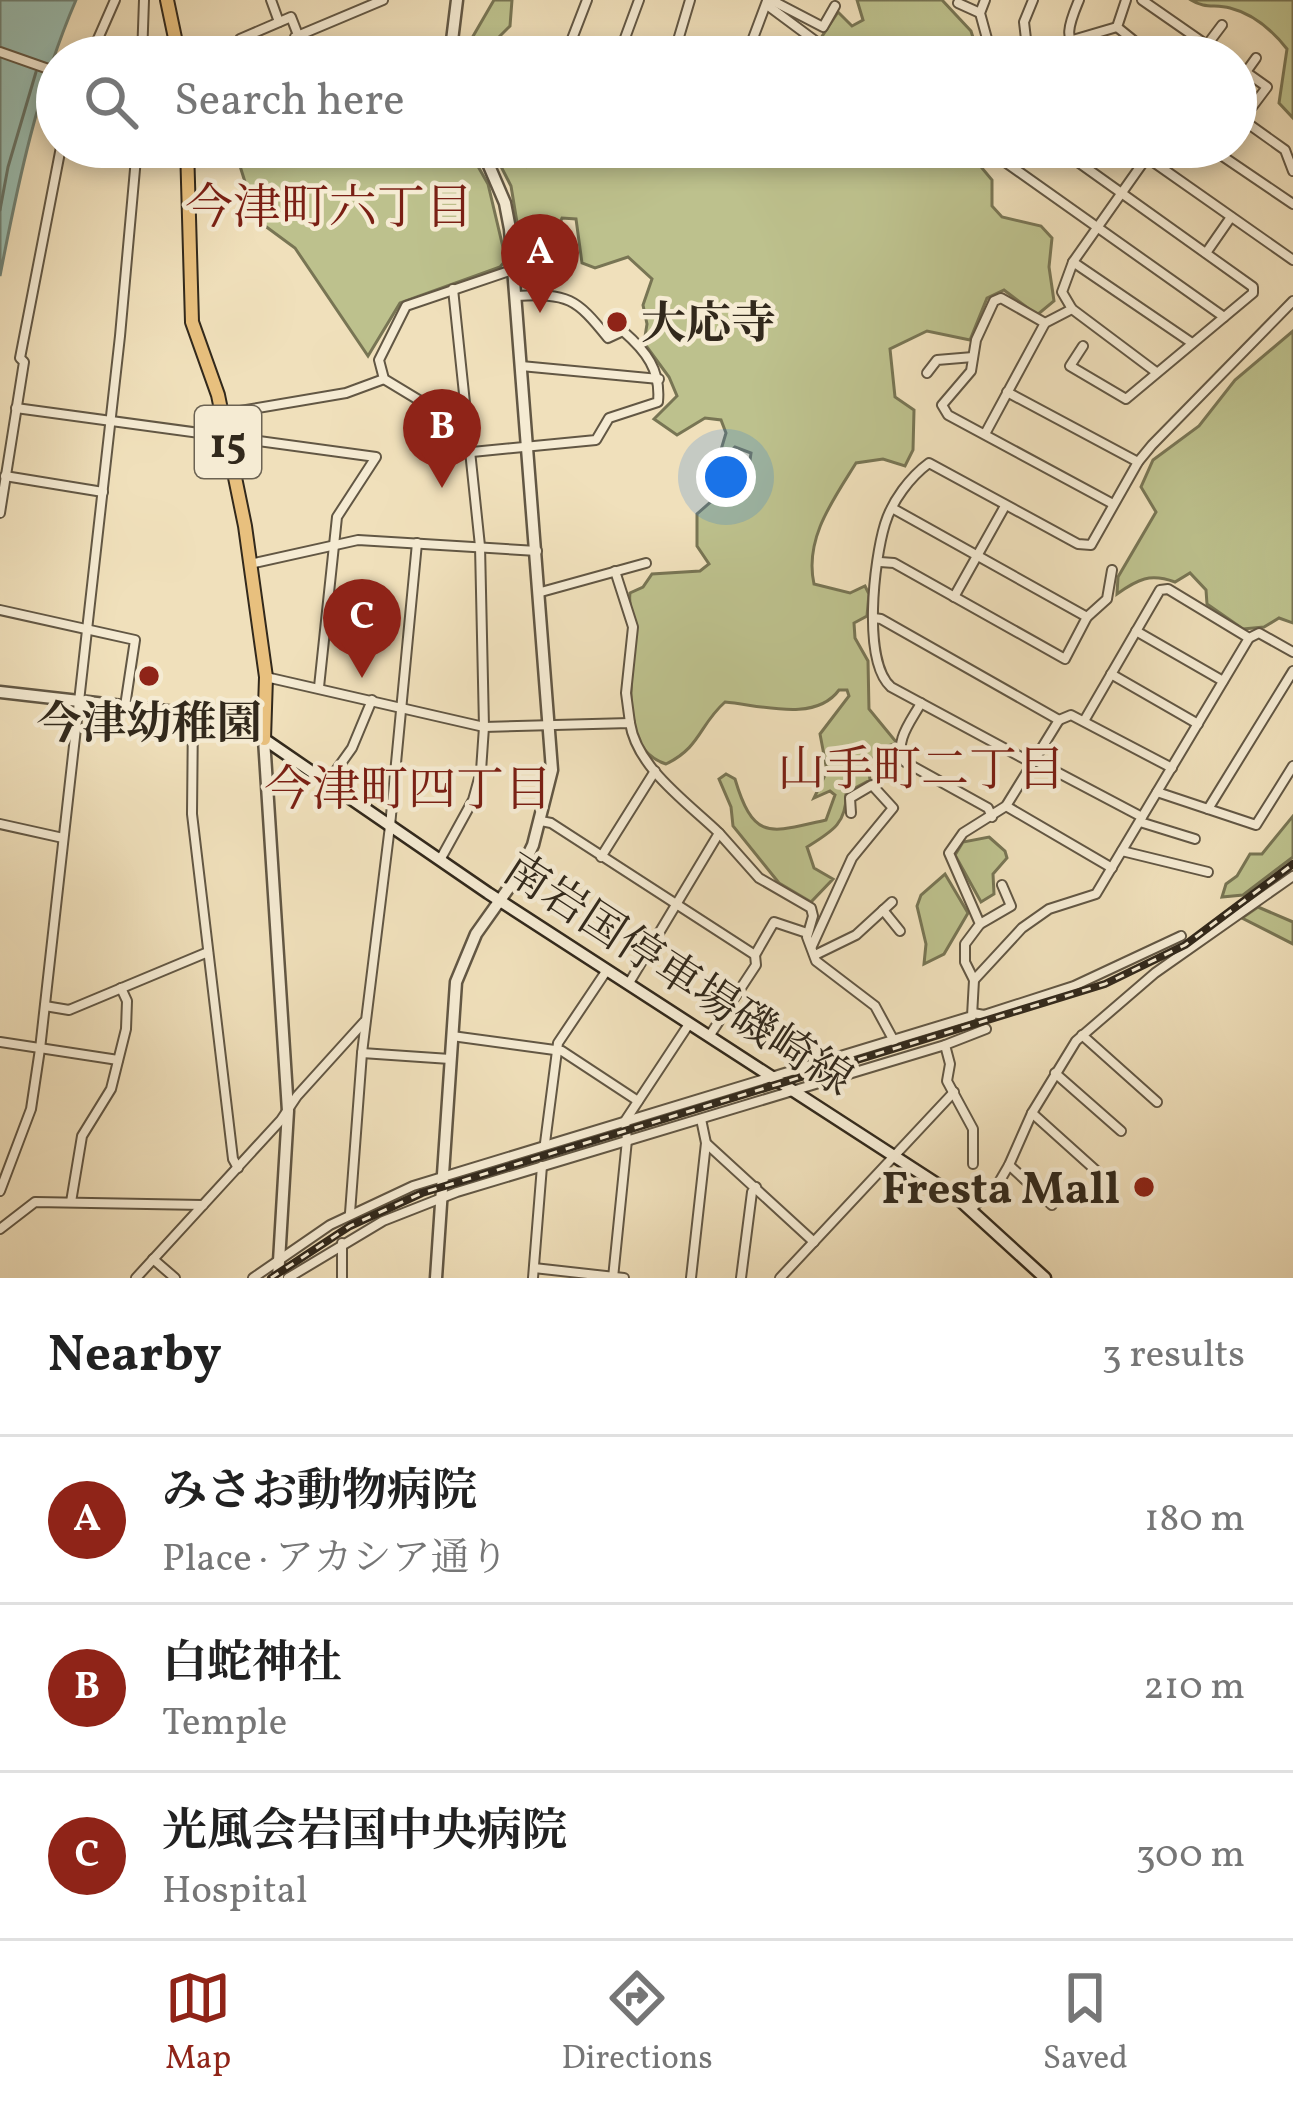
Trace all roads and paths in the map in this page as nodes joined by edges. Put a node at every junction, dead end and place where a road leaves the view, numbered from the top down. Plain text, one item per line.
1 (115, 0) edge
2 (144, 0) edge
3 (167, 0) edge
4 (271, 0) edge
5 (352, 0) edge
6 (383, 0) edge
7 (457, 0) edge
8 (587, 0) edge
9 (640, 0) edge
10 (690, 0) edge
11 (985, 0) edge
12 (1033, 0) edge
13 (1079, 0) edge
14 (1126, 0) edge
15 (1142, 0) edge
16 (768, 2) edge
17 (958, 3) dead end
18 (835, 6) dead end
19 (353, 13) junction
20 (980, 14) junction
21 (279, 22) junction
22 (1222, 26) dead end
23 (1117, 27) junction
24 (298, 35) joint
25 (99, 36) edge
26 (143, 36) edge
27 (174, 36) edge
28 (247, 36) edge
29 (453, 36) edge
30 (573, 36) edge
31 (626, 36) edge
32 (679, 36) edge
33 (754, 36) edge
34 (811, 36) edge
35 (986, 36) edge
36 (1026, 36) edge
37 (1069, 36) edge
38 (1086, 36) edge
39 (1128, 36) edge
40 (1194, 36) edge
41 (1214, 36) edge
42 (0, 52) edge
43 (36, 64) edge
44 (1257, 130) edge
45 (57, 168) edge
46 (135, 168) edge
47 (188, 168) edge
48 (490, 168) edge
49 (1014, 168) edge
50 (1087, 168) edge
51 (1140, 168) edge
52 (1161, 168) edge
53 (1240, 168) edge
54 (1293, 172) edge
55 (1122, 193) junction
56 (1293, 204) edge
57 (1231, 217) junction
58 (1097, 228) junction
59 (1206, 253) junction
60 (1293, 260) edge
61 (1073, 262) junction
62 (514, 269) junction
63 (453, 290) junction
64 (516, 296) junction
65 (1293, 302) edge
66 (1072, 309) junction
67 (1224, 317) junction
68 (1045, 323) junction
69 (1192, 344) junction
70 (1083, 346) dead end
71 (974, 357) junction
72 (521, 366) junction
73 (1156, 372) junction
74 (928, 373) dead end
75 (384, 379) junction
76 (660, 379) junction
77 (1007, 392) junction
78 (16, 408) junction
79 (222, 414) junction
80 (111, 422) junction
81 (985, 434) junction
82 (227, 438) junction
83 (529, 446) junction
84 (471, 447) junction
85 (1138, 463) junction
86 (5, 476) junction
87 (103, 492) junction
88 (1114, 504) junction
89 (1005, 506) junction
90 (892, 508) junction
91 (0, 513) edge
92 (334, 542) junction
93 (417, 543) junction
94 (480, 547) junction
95 (537, 551) junction
96 (977, 556) junction
97 (646, 562) dead end
98 (880, 562) junction
99 (250, 564) junction
100 (1112, 570) dead end
101 (615, 571) junction
102 (541, 592) junction
103 (954, 597) junction
104 (0, 610) edge
105 (1088, 617) junction
106 (874, 618) junction
107 (86, 630) junction
108 (1136, 630) junction
109 (1249, 638) junction
110 (1293, 652) edge
111 (1293, 671) edge
112 (1111, 674) junction
113 (266, 676) junction
114 (1223, 681) junction
115 (320, 687) junction
116 (0, 692) edge
117 (372, 700) junction
118 (80, 701) junction
119 (921, 703) junction
120 (125, 706) junction
121 (403, 707) junction
122 (194, 714) junction
123 (1059, 720) junction
124 (1084, 722) junction
125 (630, 723) junction
126 (1198, 724) junction
127 (551, 725) junction
128 (484, 727) junction
129 (264, 740) junction
130 (1033, 761) junction
131 (1293, 766) edge
132 (1172, 768) junction
133 (655, 771) junction
134 (327, 783) junction
135 (1157, 792) junction
136 (1006, 806) junction
137 (1208, 809) junction
138 (851, 812) dead end
139 (992, 817) junction
140 (1141, 819) junction
141 (542, 821) junction
142 (0, 824) edge
143 (390, 826) junction
144 (718, 833) junction
145 (63, 838) junction
146 (1195, 839) dead end
147 (1122, 851) junction
148 (601, 857) junction
149 (440, 860) junction
150 (1112, 868) junction
151 (1208, 872) dead end
152 (1293, 876) edge
153 (1002, 885) dead end
154 (500, 901) junction
155 (892, 902) dead end
156 (678, 907) junction
157 (883, 910) junction
158 (980, 924) junction
159 (900, 932) dead end
160 (807, 933) junction
161 (1181, 936) dead end
162 (813, 951) junction
163 (208, 952) junction
164 (755, 955) junction
165 (608, 968) junction
166 (974, 980) junction
167 (629, 983) junction
168 (121, 988) junction
169 (45, 1006) junction
170 (973, 1013) junction
171 (366, 1021) junction
172 (691, 1022) junction
173 (986, 1029) dead end
174 (710, 1035) junction
175 (452, 1036) junction
176 (1082, 1036) junction
177 (894, 1041) junction
178 (0, 1042) edge
179 (945, 1045) junction
180 (40, 1049) junction
181 (556, 1049) junction
182 (362, 1053) junction
183 (451, 1059) junction
184 (118, 1060) junction
185 (1055, 1073) junction
186 (773, 1076) junction
187 (794, 1090) junction
188 (954, 1092) junction
189 (638, 1101) junction
190 (1156, 1102) dead end
191 (288, 1111) junction
192 (1032, 1113) junction
193 (701, 1119) junction
194 (625, 1120) junction
195 (1121, 1131) dead end
196 (627, 1140) junction
197 (706, 1142) junction
198 (545, 1144) junction
199 (895, 1156) junction
200 (973, 1164) dead end
201 (1010, 1165) junction
202 (542, 1166) junction
203 (238, 1168) junction
204 (445, 1174) junction
205 (1111, 1184) dead end
206 (756, 1187) junction
207 (0, 1191) edge
208 (443, 1197) junction
209 (71, 1202) junction
210 (1052, 1204) dead end
211 (203, 1205) junction
212 (971, 1209) junction
213 (350, 1214) junction
214 (0, 1229) edge
215 (814, 1242) junction
216 (342, 1243) junction
217 (280, 1257) junction
218 (153, 1259) junction
219 (534, 1273) edge
220 (136, 1278) edge
221 (175, 1278) edge
222 (253, 1278) edge
223 (278, 1278) edge
224 (288, 1278) edge
225 (342, 1278) edge
226 (436, 1278) edge
227 (613, 1278) edge
228 (624, 1278) edge
229 (691, 1278) edge
230 (741, 1278) edge
231 (780, 1278) edge
232 (1045, 1278) edge

1 - 25 street
2 - 26 street
3 - 27 main road
4 - 21 street
5 - 19 street
6 - 19 street
7 - 29 street
8 - 30 street
9 - 31 street
10 - 32 street
11 - 20 street
12 - 36 street
13 - 37 street
14 - 23 street
15 - 40 street
16 - 18 street
16 - 33 street
16 - 34 street
17 - 20 street
19 - 24 street
20 - 35 street
21 - 24 street
21 - 28 street
22 - 41 street
23 - 38 street
23 - 39 street
42 - 43 street
44 - 54 street
45 - 78 street
46 - 80 street
47 - 79 main road, 15
48 - 62 street
49 - 58 street
50 - 55 street
51 - 55 street
52 - 57 street
53 - 56 street
55 - 58 street
55 - 59 street
57 - 59 street
57 - 60 street
58 - 61 street
58 - 67 street
59 - 67 street
61 - 66 street
61 - 69 street
62 - 63 street
62 - 64 street
63 - 75 street
63 - 84 street
64 - 72 street
64 - 76 street
65 - 85 street
66 - 68 street
66 - 73 street
67 - 69 street
68 - 71 street
68 - 77 street
69 - 73 street
70 - 73 street
71 - 74 street
71 - 81 street
72 - 76 street
72 - 83 street
75 - 79 street
75 - 84 street
76 - 83 street
77 - 81 street
77 - 85 street
78 - 80 street
78 - 86 street
79 - 82 main road, 15
80 - 82 street
80 - 87 street
81 - 88 street
82 - 92 street
82 - 99 main road, 15
83 - 84 street
83 - 95 street
84 - 94 street
85 - 88 street
86 - 87 street
86 - 91 street
87 - 107 street
88 - 89 street
89 - 90 street
89 - 96 street
90 - 96 street
90 - 98 street
92 - 93 street
92 - 99 street
92 - 115 street
93 - 94 street
93 - 121 street
94 - 95 street
94 - 128 street
95 - 102 street
96 - 103 street
96 - 105 street
97 - 101 street
98 - 103 street
98 - 106 street
99 - 113 main road, 15
100 - 105 street
101 - 102 street
101 - 125 street
102 - 127 street
103 - 105 street
104 - 107 street
106 - 119 street
106 - 123 street
107 - 118 street
107 - 120 street
108 - 109 street
108 - 112 street
108 - 114 street
109 - 110 street
109 - 114 street
111 - 137 street
112 - 124 street
112 - 126 street
113 - 115 street
113 - 129 main road, 15
114 - 126 street
115 - 117 street
116 - 118 street, 南岩国停車場磯崎線
117 - 121 street
117 - 134 street
118 - 120 street, 南岩国停車場磯崎線
118 - 145 street
119 - 130 street
119 - 139 street
120 - 122 street, 南岩国停車場磯崎線
121 - 128 street
121 - 143 street
122 - 129 street, 南岩国停車場磯崎線
122 - 163 street
123 - 124 street
123 - 130 street
124 - 132 street
125 - 127 street
125 - 133 street
126 - 132 street
127 - 128 street
127 - 141 street
128 - 149 street
129 - 134 street, 南岩国停車場磯崎線
129 - 191 street
130 - 136 street
130 - 140 street
131 - 137 street
132 - 135 street
133 - 144 street
133 - 148 street
134 - 143 street, 南岩国停車場磯崎線
135 - 137 street
135 - 140 street
136 - 139 street
136 - 150 street
138 - 162 street
139 - 158 street
140 - 146 street
140 - 147 street
141 - 148 street
141 - 154 street
142 - 145 street
143 - 149 street, 南岩国停車場磯崎線
143 - 171 street
144 - 156 street
144 - 160 street
145 - 169 street
147 - 150 street
147 - 151 street
148 - 156 street
149 - 154 street, 南岩国停車場磯崎線
150 - 166 street
152 - 176 street
153 - 158 street
154 - 165 street, 南岩国停車場磯崎線
154 - 175 street
155 - 157 street
156 - 164 street
156 - 167 street
157 - 159 street
157 - 162 street
158 - 166 street
160 - 162 street
160 - 164 street
161 - 170 street
162 - 177 street
163 - 168 street
163 - 203 street
164 - 174 street
165 - 167 street, 南岩国停車場磯崎線
165 - 181 street
166 - 170 street
167 - 172 street, 南岩国停車場磯崎線
168 - 169 street
168 - 184 street
169 - 180 street
170 - 177 street
171 - 182 street
171 - 191 street
172 - 174 street, 南岩国停車場磯崎線
172 - 189 street
173 - 179 street
174 - 186 street, 南岩国停車場磯崎線
175 - 181 street
175 - 183 street
176 - 185 street
176 - 190 street
177 - 186 street
178 - 180 street
179 - 187 street
179 - 188 street
180 - 184 street
180 - 207 street
181 - 189 street
181 - 198 street
182 - 183 street
182 - 213 street
183 - 204 street
184 - 209 street
185 - 192 street
185 - 195 street
186 - 187 street, 南岩国停車場磯崎線
186 - 194 street
187 - 193 street
187 - 199 street, 南岩国停車場磯崎線
188 - 199 street
188 - 200 street
189 - 194 street
191 - 203 street
191 - 217 street
192 - 201 street
192 - 205 street
193 - 196 street
193 - 197 street
194 - 196 street
194 - 198 street
196 - 202 street
196 - 227 street
197 - 206 street
197 - 229 street
198 - 204 street
199 - 212 street, 南岩国停車場磯崎線
199 - 215 street
201 - 210 street
201 - 212 street
202 - 208 street
202 - 219 street
203 - 211 street
204 - 208 street
204 - 213 street
206 - 215 street
206 - 230 street
208 - 216 street
208 - 226 street
209 - 211 street
209 - 214 street
211 - 218 street
212 - 232 street, 南岩国停車場磯崎線
213 - 217 street
215 - 231 street
216 - 224 street
216 - 225 street
217 - 222 street
217 - 223 street
218 - 220 street
218 - 221 street
219 - 227 street
227 - 228 street

